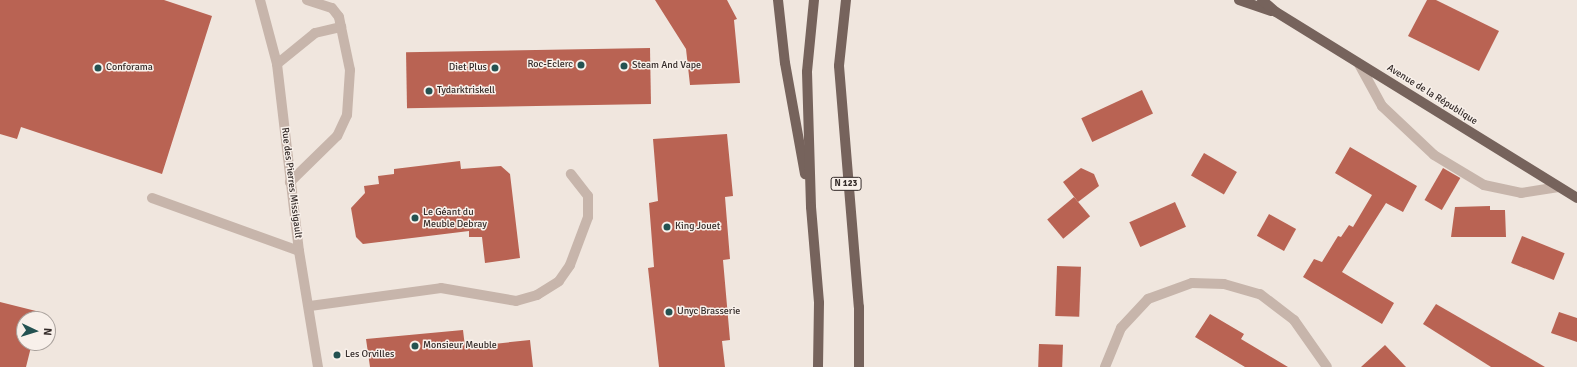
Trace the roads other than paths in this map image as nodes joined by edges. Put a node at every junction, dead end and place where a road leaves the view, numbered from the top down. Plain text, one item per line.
1 (260, 0) edge
2 (307, 0) edge
3 (778, 0) edge
4 (814, 0) edge
5 (846, 0) edge
6 (1239, 0) edge
7 (1262, 0) edge
8 (1276, 12) junction
9 (341, 27) junction
10 (277, 64) junction
11 (1359, 64) junction
12 (571, 174) dead end
13 (290, 182) junction
14 (1559, 187) junction
15 (152, 198) dead end
16 (1577, 198) edge
17 (811, 207) junction
18 (299, 250) junction
19 (310, 306) junction
20 (318, 367) edge
21 (818, 367) edge
22 (859, 367) edge
23 (1105, 367) edge
24 (1327, 367) edge

1 - 10 street, Rue des Pierres Missigault
2 - 9 street
3 - 17 main road
4 - 17 main road
5 - 22 main road, N 123
6 - 8 main road, Avenue de la République
7 - 8 main road, Avenue de la République
8 - 11 main road, Avenue de la République
9 - 10 street
9 - 13 street
10 - 13 street, Rue des Pierres Missigault
11 - 14 main road, Avenue de la République
11 - 14 street
12 - 19 street
13 - 18 street, Rue des Pierres Missigault
14 - 16 main road, Avenue de la République
15 - 18 street
17 - 21 main road
18 - 19 street, Rue des Pierres Missigault
19 - 20 street, Rue des Pierres Missigault
23 - 24 street

